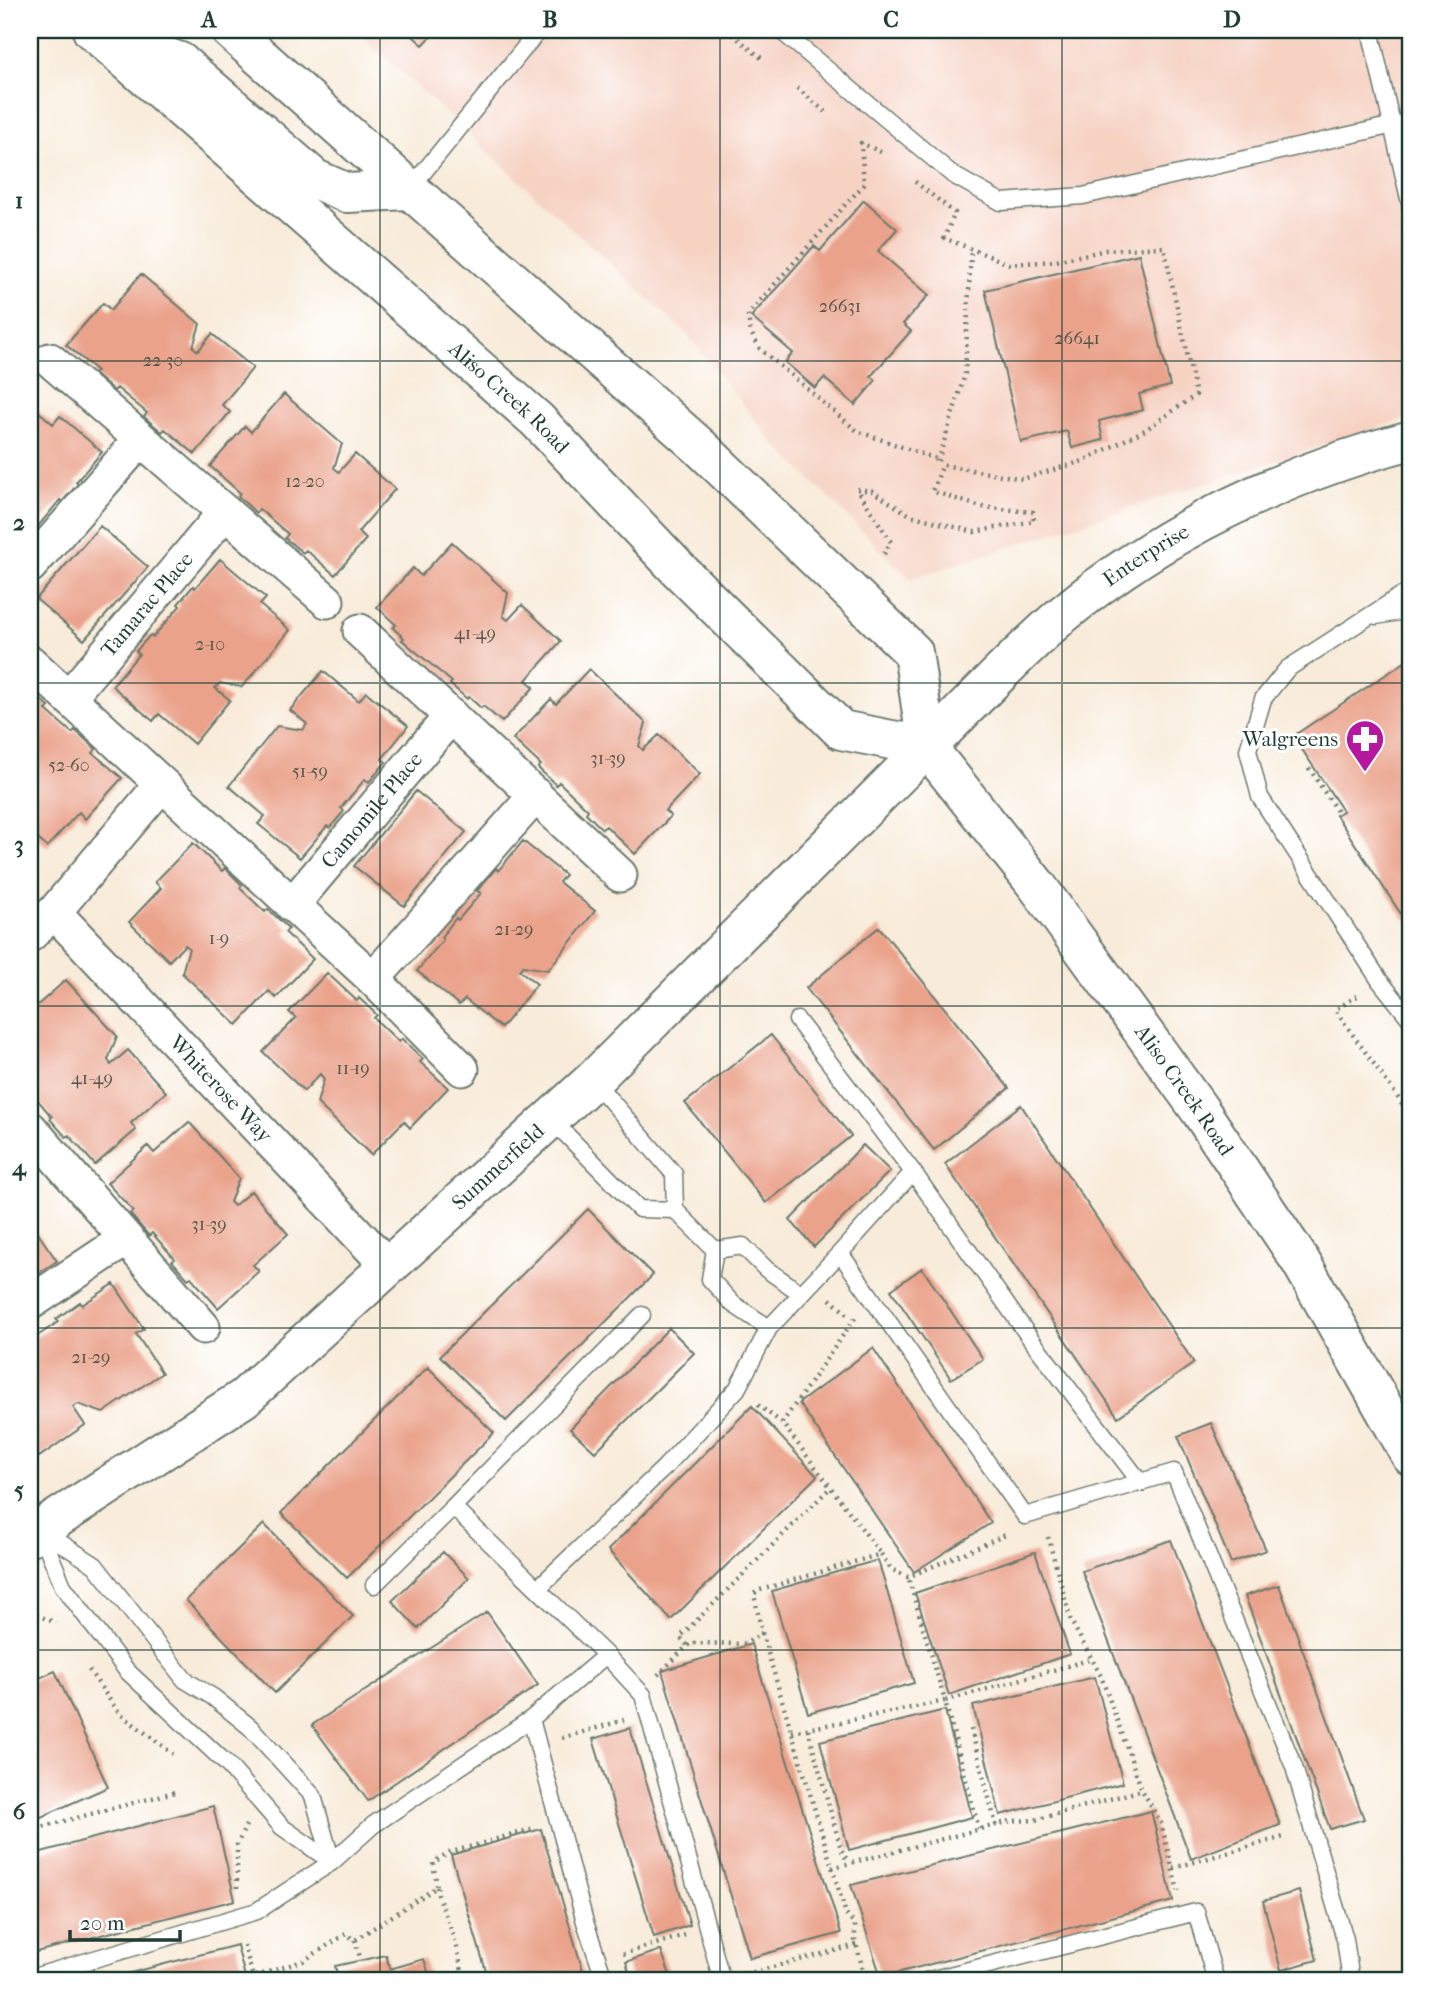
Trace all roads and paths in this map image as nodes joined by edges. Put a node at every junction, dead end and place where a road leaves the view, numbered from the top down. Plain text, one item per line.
1 (92, 30) edge
2 (230, 30) edge
3 (538, 30) edge
4 (727, 30) edge
5 (780, 30) edge
6 (1370, 30) edge
7 (128, 61) junction
8 (765, 61) dead end
9 (797, 88) dead end
10 (828, 114) dead end
11 (1411, 121) edge
12 (1391, 126) junction
13 (890, 160) dead end
14 (908, 176) dead end
15 (409, 190) junction
16 (1411, 207) edge
17 (971, 249) junction
18 (50, 360) dead end
19 (141, 439) junction
20 (1411, 440) edge
21 (939, 460) junction
22 (943, 465) junction
23 (225, 512) junction
24 (884, 554) dead end
25 (30, 566) edge
26 (1411, 592) edge
27 (327, 601) dead end
28 (1411, 610) edge
29 (1367, 618) junction
30 (360, 631) dead end
31 (30, 662) edge
32 (69, 697) junction
33 (452, 716) junction
34 (927, 747) junction
35 (1309, 768) dead end
36 (161, 785) junction
37 (536, 795) junction
38 (1338, 813) dead end
39 (620, 875) dead end
40 (292, 905) junction
41 (54, 912) junction
42 (30, 935) edge
43 (1411, 956) edge
44 (373, 979) junction
45 (1380, 981) junction
46 (797, 1020) dead end
47 (1411, 1020) edge
48 (461, 1069) dead end
49 (593, 1080) junction
50 (551, 1119) junction
51 (1411, 1120) edge
52 (30, 1128) edge
53 (41, 1162) edge
54 (913, 1172) junction
55 (675, 1210) junction
56 (126, 1239) junction
57 (715, 1251) junction
58 (840, 1253) junction
59 (388, 1266) junction
60 (802, 1294) junction
61 (828, 1298) dead end
62 (874, 1301) junction
63 (30, 1303) edge
64 (642, 1315) dead end
65 (853, 1319) junction
66 (203, 1327) dead end
67 (769, 1328) junction
68 (1411, 1456) edge
69 (1141, 1483) junction
70 (831, 1487) junction
71 (453, 1507) junction
72 (1033, 1514) junction
73 (35, 1533) edge
74 (881, 1554) junction
75 (908, 1577) junction
76 (374, 1585) dead end
77 (538, 1588) junction
78 (30, 1612) edge
79 (62, 1632) dead end
80 (762, 1633) junction
81 (687, 1645) junction
82 (606, 1655) junction
83 (1092, 1660) junction
84 (83, 1662) dead end
85 (663, 1667) dead end
86 (945, 1701) junction
87 (531, 1718) junction
88 (808, 1729) junction
89 (971, 1729) dead end
90 (792, 1732) junction
91 (183, 1761) dead end
92 (1142, 1790) junction
93 (175, 1792) dead end
94 (248, 1820) dead end
95 (996, 1825) junction
96 (543, 1826) dead end
97 (1312, 1828) junction
98 (979, 1829) junction
99 (30, 1830) edge
100 (332, 1862) junction
101 (848, 1862) junction
102 (832, 1868) junction
103 (1173, 1868) junction
104 (438, 1887) junction
105 (237, 1896) dead end
106 (1184, 1916) junction
107 (707, 1928) junction
108 (355, 1940) junction
109 (244, 1945) dead end
110 (857, 1945) junction
111 (361, 1961) dead end
112 (598, 1961) junction
113 (30, 1978) edge
114 (253, 1979) edge
115 (464, 1981) edge
116 (605, 1981) edge
117 (722, 1981) edge
118 (866, 1981) edge
119 (926, 1981) edge
120 (1216, 1981) edge
121 (1351, 1981) edge

1 - 7 main road, Aliso Creek Road
2 - 15 main road
3 - 15 lane
4 - 8 path
5 - 12 lane
6 - 12 lane
7 - 15 main road
7 - 34 main road, Aliso Creek Road
9 - 10 path
11 - 12 lane
12 - 16 lane
13 - 21 path
14 - 17 path
15 - 34 main road
17 - 21 path
17 - 22 path
18 - 19 street
19 - 23 street
19 - 25 street
20 - 34 main road, Enterprise
21 - 22 path
22 - 24 path
23 - 27 street
23 - 32 street, Tamarac Place
26 - 29 lane
28 - 29 lane
29 - 45 lane
30 - 33 street
31 - 32 street
32 - 36 street
33 - 37 street
33 - 40 street, Camomile Place
34 - 49 main road, Summerfield
34 - 68 main road, Aliso Creek Road
35 - 38 path
36 - 40 street
36 - 41 street
37 - 39 street
37 - 44 street
40 - 44 street
41 - 42 street
41 - 59 street, Whiterose Way
43 - 45 path
44 - 48 street
45 - 47 lane
45 - 51 path
46 - 54 lane
49 - 50 main road, Summerfield
49 - 55 lane
50 - 55 lane
50 - 59 main road, Summerfield
52 - 53 street
53 - 56 street
54 - 58 lane
54 - 69 lane
55 - 57 lane
56 - 63 street
56 - 66 street
57 - 60 lane
57 - 67 lane
58 - 60 lane
58 - 62 lane
59 - 73 main road, Summerfield
60 - 67 lane
61 - 65 path
62 - 65 path
62 - 72 lane
64 - 71 lane
65 - 70 path
67 - 77 lane
69 - 72 lane
69 - 97 lane
70 - 74 path
70 - 81 path
71 - 76 lane
71 - 77 lane
72 - 75 path
72 - 83 path
73 - 100 lane
73 - 100 lane
74 - 75 path
74 - 80 path
75 - 86 path
77 - 82 lane
78 - 79 path
80 - 81 path
80 - 90 path
81 - 85 path
82 - 87 lane
82 - 107 lane
83 - 86 path
83 - 92 path
84 - 91 path
86 - 88 path
86 - 98 path
87 - 100 lane
87 - 112 lane
88 - 90 path
88 - 101 path
89 - 95 path
90 - 102 path
92 - 95 path
92 - 103 path
93 - 99 path
94 - 105 path
95 - 98 path
96 - 104 path
97 - 103 path
97 - 121 lane
98 - 101 path
100 - 113 lane
101 - 102 path
102 - 110 path
103 - 106 path
104 - 108 path
104 - 115 path
106 - 119 lane
106 - 120 lane
107 - 112 path
107 - 117 lane
108 - 111 path
108 - 114 path
109 - 114 path
110 - 117 path
110 - 118 path
112 - 116 lane

